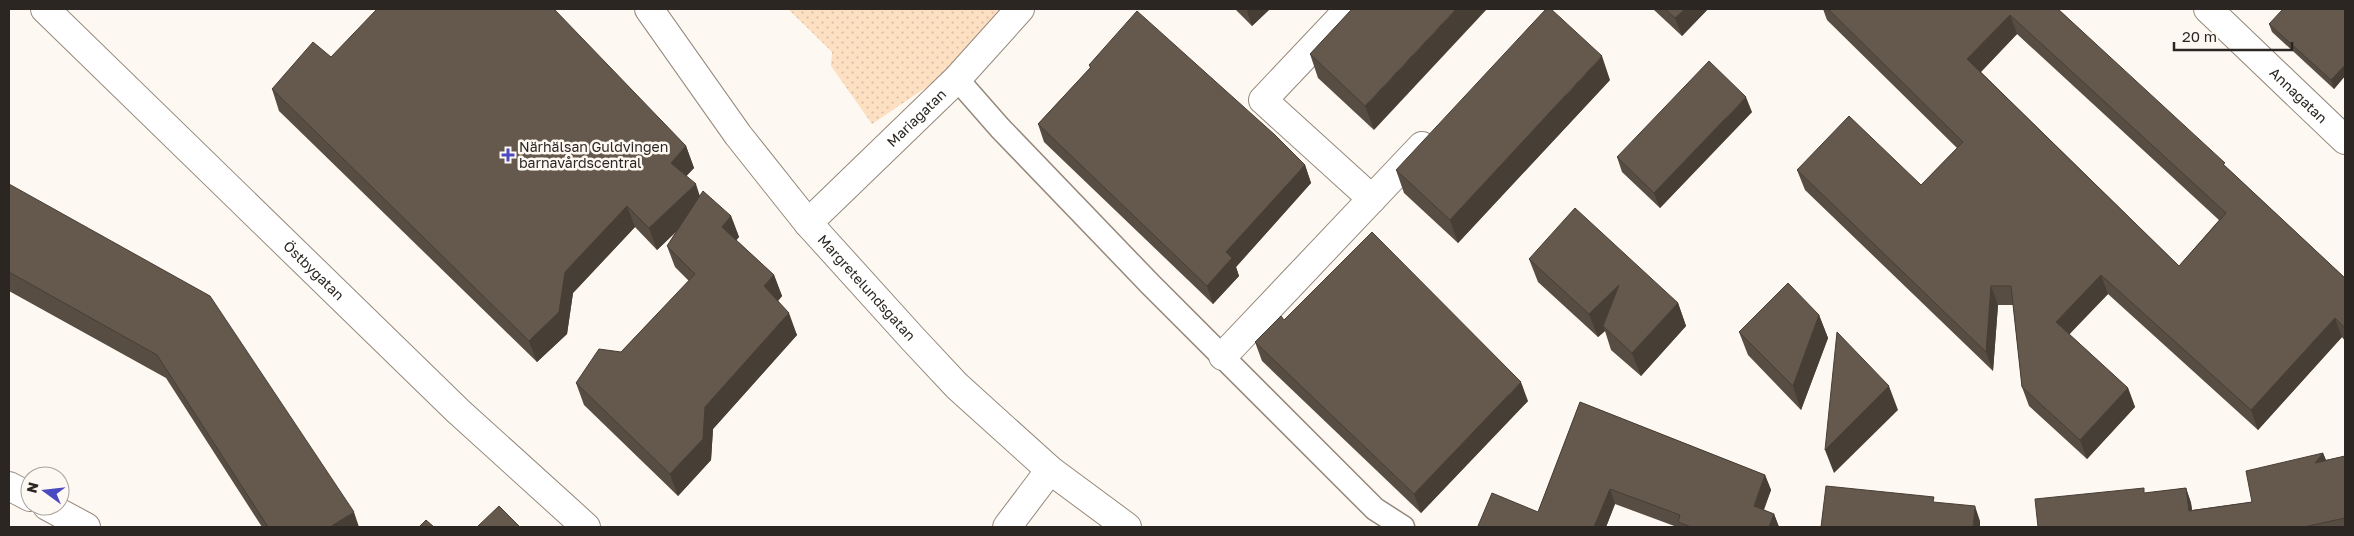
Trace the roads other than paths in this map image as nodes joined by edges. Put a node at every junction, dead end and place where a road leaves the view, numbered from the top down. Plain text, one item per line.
1 (45, 9) edge
2 (649, 9) edge
3 (1020, 9) edge
4 (1350, 9) edge
5 (2208, 9) edge
6 (957, 80) junction
7 (1439, 128) edge
8 (2345, 140) edge
9 (1372, 198) junction
10 (808, 223) junction
11 (1223, 356) junction
12 (1050, 470) junction
13 (65, 516) edge
14 (86, 527) edge
15 (586, 527) edge
16 (1006, 527) edge
17 (1126, 527) edge
18 (1403, 527) edge

1 - 15 street, Östbygatan
2 - 10 street, Margretelundsgatan
3 - 6 street, Mariagatan
4 - 9 street
5 - 8 street, Annagatan
6 - 10 street, Mariagatan
6 - 11 lane
7 - 9 street
9 - 11 street
10 - 12 street, Margretelundsgatan
11 - 18 lane
12 - 16 street
12 - 17 street, Margretelundsgatan
13 - 14 street

